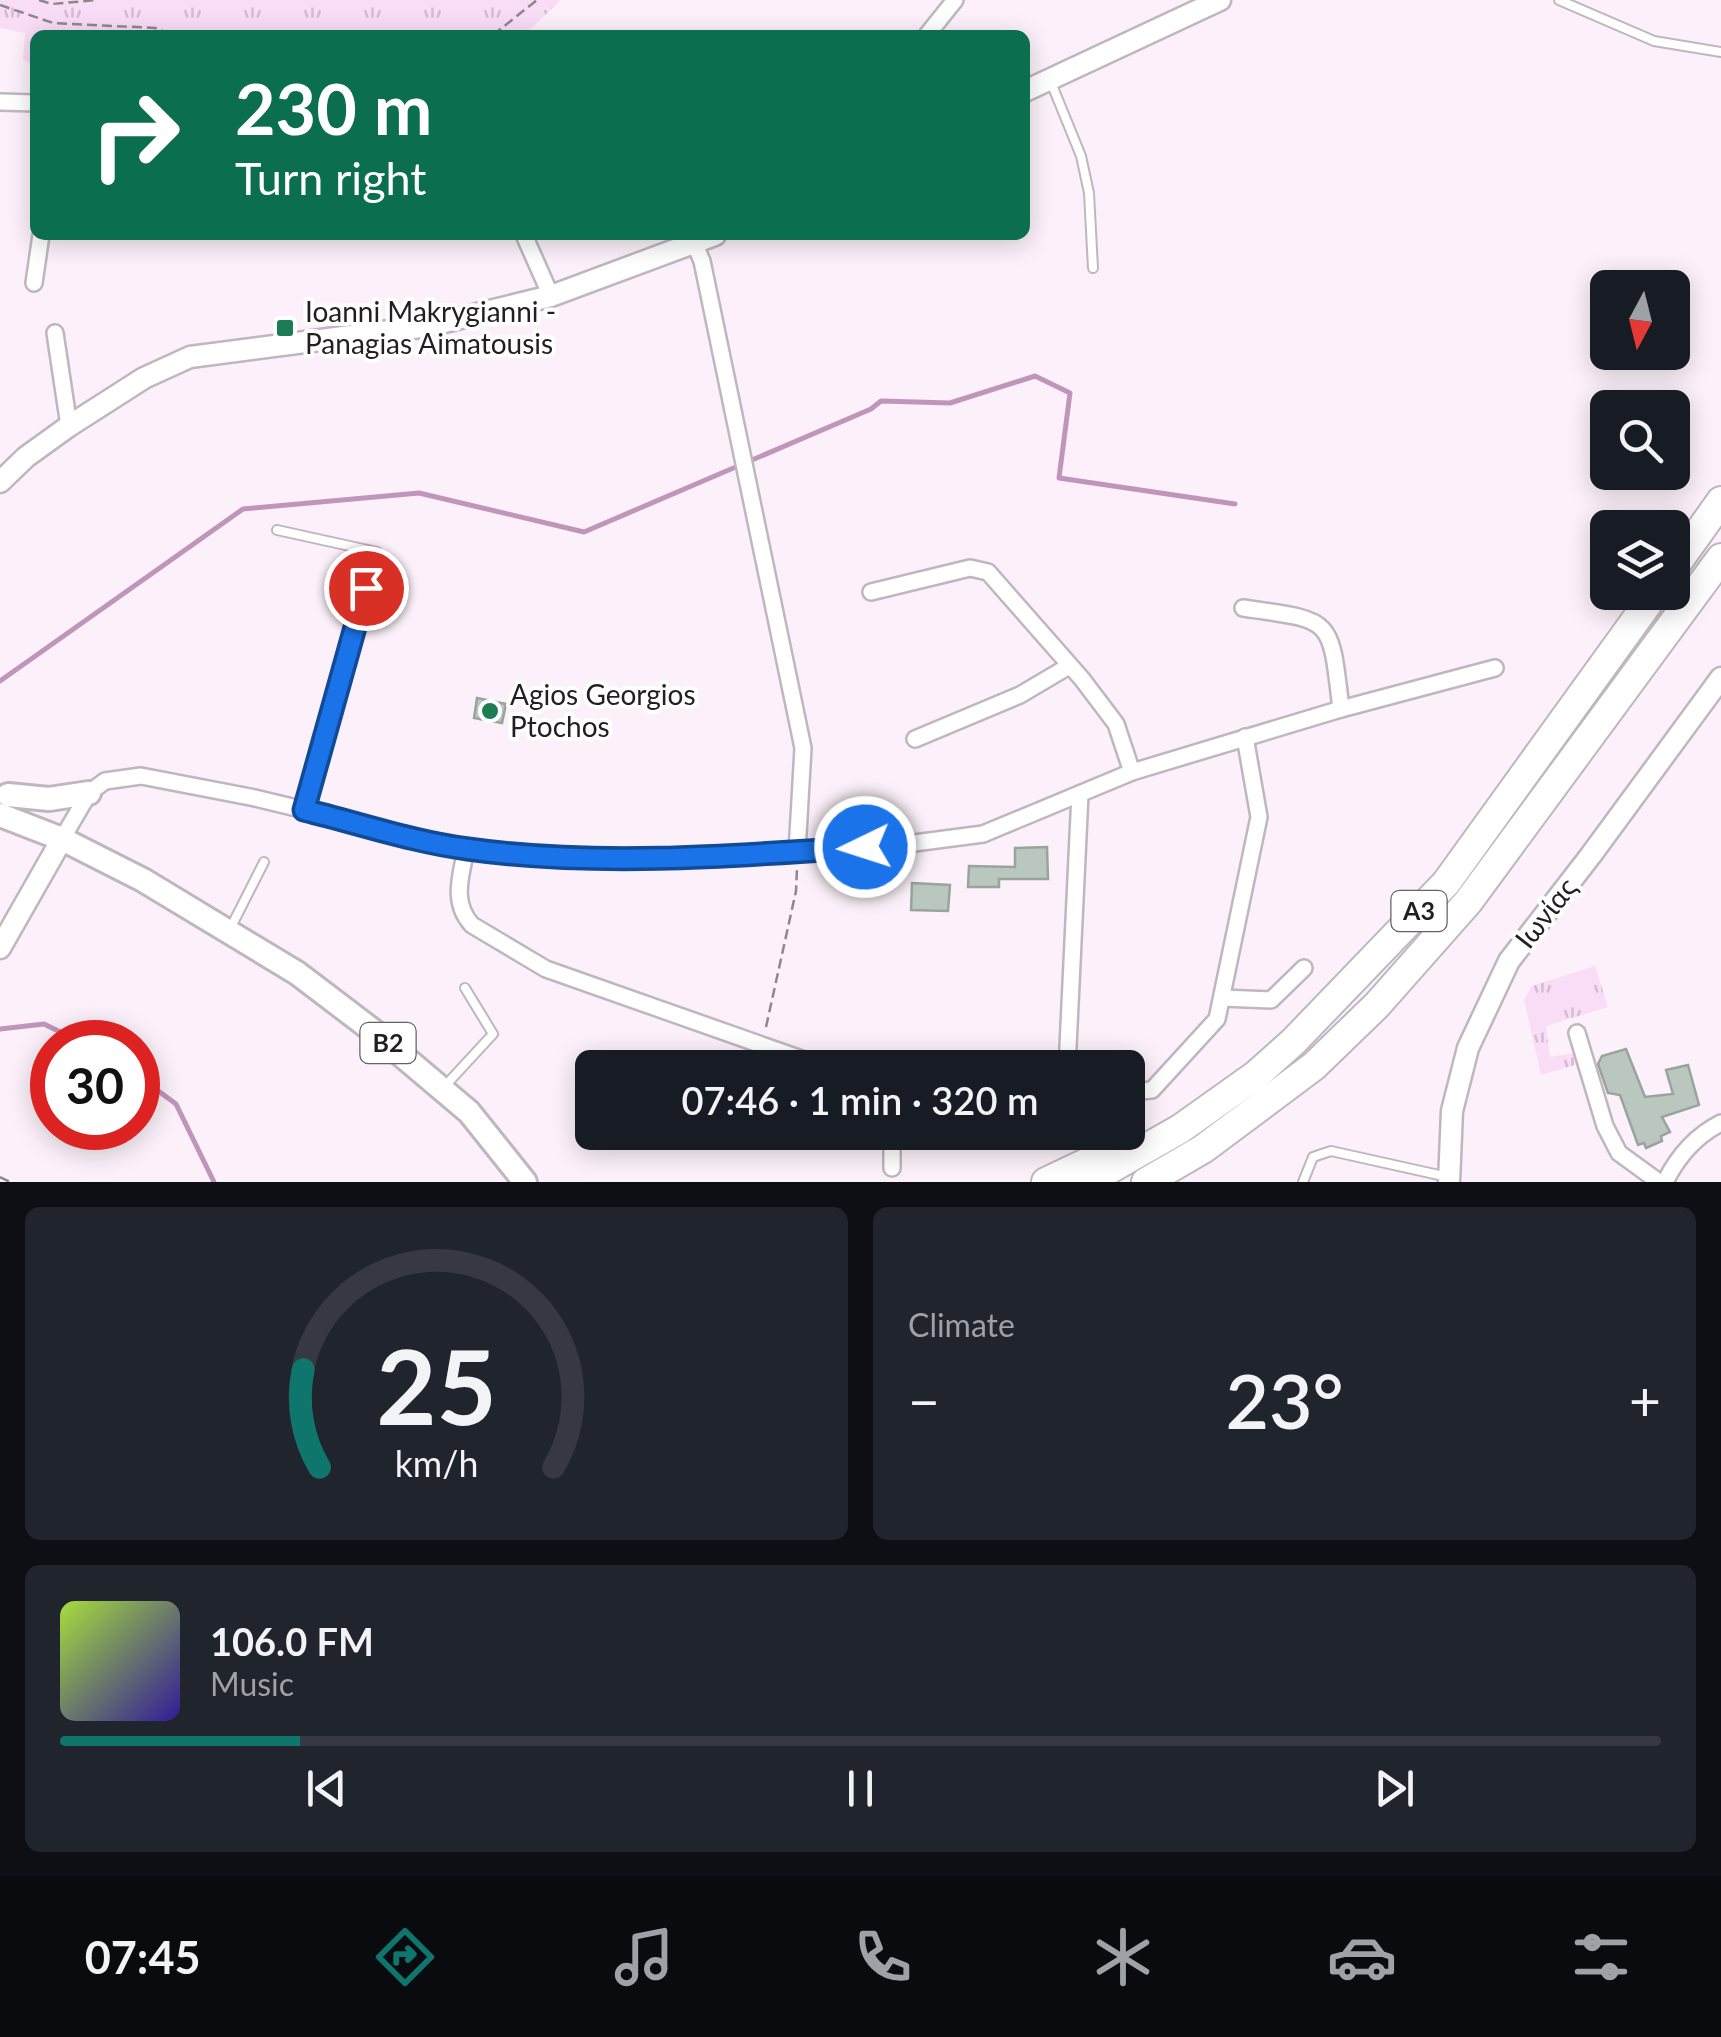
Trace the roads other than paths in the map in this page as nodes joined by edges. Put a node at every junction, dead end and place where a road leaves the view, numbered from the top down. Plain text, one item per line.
1 (955, 0) edge
2 (1220, 0) edge
3 (1559, 0) edge
4 (931, 30) edge
5 (1721, 52) edge
6 (1050, 80) junction
7 (1030, 88) edge
8 (0, 102) edge
9 (30, 103) edge
10 (40, 240) edge
11 (526, 240) edge
12 (705, 240) edge
13 (695, 245) junction
14 (1093, 268) dead end
15 (34, 283) dead end
16 (551, 296) junction
17 (54, 333) dead end
18 (68, 426) junction
19 (0, 482) edge
20 (1721, 501) edge
21 (278, 530) dead end
22 (1690, 545) edge
23 (1721, 558) edge
24 (870, 592) dead end
25 (1242, 608) dead end
26 (1643, 610) edge
27 (1069, 666) junction
28 (1495, 668) dead end
29 (1721, 678) edge
30 (1341, 709) junction
31 (1245, 737) junction
32 (914, 739) dead end
33 (1132, 772) junction
34 (90, 794) junction
35 (1080, 794) junction
36 (3, 800) edge
37 (304, 810) junction
38 (62, 839) junction
39 (466, 849) junction
40 (797, 852) junction
41 (264, 862) dead end
42 (229, 930) junction
43 (0, 948) edge
44 (1304, 968) dead end
45 (465, 988) dead end
46 (1222, 998) junction
47 (1577, 1033) dead end
48 (1293, 1042) junction
49 (774, 1050) edge
50 (1068, 1050) edge
51 (1314, 1066) junction
52 (442, 1089) junction
53 (1145, 1091) edge
54 (1721, 1123) edge
55 (892, 1150) edge
56 (892, 1168) dead end
57 (1454, 1180) edge
58 (524, 1182) edge
59 (1046, 1182) edge
60 (1087, 1182) edge
61 (1146, 1182) edge
62 (1167, 1182) edge
63 (1303, 1182) edge
64 (1662, 1182) edge

1 - 4 street
2 - 6 main road
3 - 5 lane
6 - 7 main road
6 - 14 lane
8 - 9 street
10 - 15 street
11 - 16 street
12 - 13 main road
13 - 16 main road
13 - 40 street
16 - 18 main road
17 - 18 street
18 - 19 main road
20 - 22 highway
21 - 37 lane
23 - 51 highway, A3
24 - 27 street
25 - 30 street
26 - 48 highway, A3
27 - 32 street
27 - 33 street
28 - 30 street
29 - 57 main road, Ιωνίας
30 - 31 street
31 - 33 street
31 - 46 street
33 - 35 street
34 - 36 main road
34 - 37 street
34 - 38 street
35 - 40 street
35 - 50 street
36 - 38 main road, B2
37 - 39 street
38 - 42 main road, B2
38 - 43 main road
39 - 40 street
39 - 49 street
41 - 42 lane
42 - 52 main road, B2
44 - 46 street
45 - 52 lane
46 - 53 street
47 - 64 street
48 - 59 highway
48 - 60 highway, A3
51 - 61 highway, A3
51 - 62 highway
52 - 58 main road, B2
54 - 64 street
55 - 56 street
57 - 63 lane

